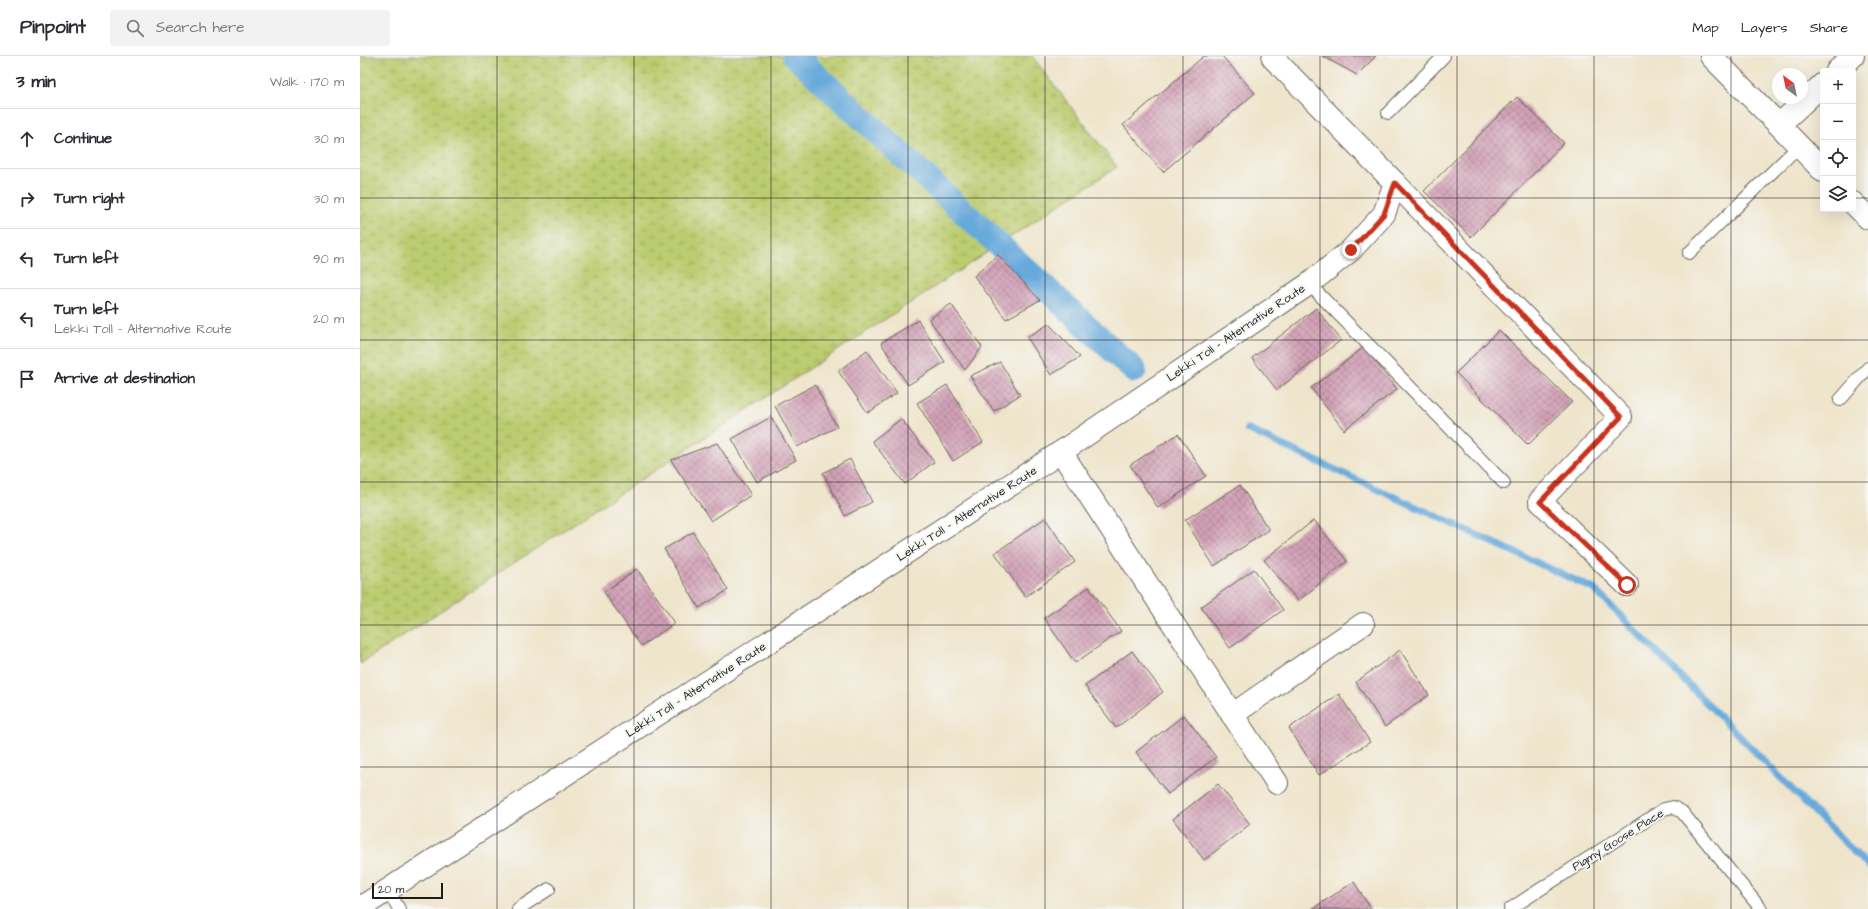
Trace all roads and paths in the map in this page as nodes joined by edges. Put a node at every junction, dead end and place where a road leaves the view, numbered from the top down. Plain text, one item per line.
1 (1444, 56) edge
2 (1711, 56) edge
3 (1853, 56) edge
4 (1273, 57) edge
5 (1840, 68) edge
6 (1820, 87) edge
7 (1388, 113) dead end
8 (1779, 125) junction
9 (1799, 146) junction
10 (1820, 168) edge
11 (1395, 183) junction
12 (1856, 206) edge
13 (1868, 218) edge
14 (1689, 253) dead end
15 (1309, 284) junction
16 (1868, 368) edge
17 (1840, 400) dead end
18 (1062, 452) junction
19 (1504, 483) dead end
20 (1627, 585) dead end
21 (1363, 624) dead end
22 (1232, 715) junction
23 (1277, 783) dead end
24 (549, 889) dead end
25 (388, 890) junction
26 (360, 908) edge
27 (399, 909) edge
28 (518, 909) edge
29 (1510, 909) edge
30 (1761, 909) edge

1 - 7 lane
2 - 8 street
3 - 5 street
4 - 11 street
6 - 8 street
8 - 9 street
9 - 10 street
9 - 14 lane
11 - 15 street, Lekki Toll - Alternative Route
11 - 20 street
12 - 13 street
15 - 18 street, Lekki Toll - Alternative Route
15 - 19 lane
16 - 17 lane
18 - 22 street
18 - 25 street, Lekki Toll - Alternative Route
21 - 22 street
22 - 23 street
24 - 28 lane
25 - 26 street, Lekki Toll - Alternative Route
25 - 27 lane
29 - 30 lane, Pigmy Goose Place

